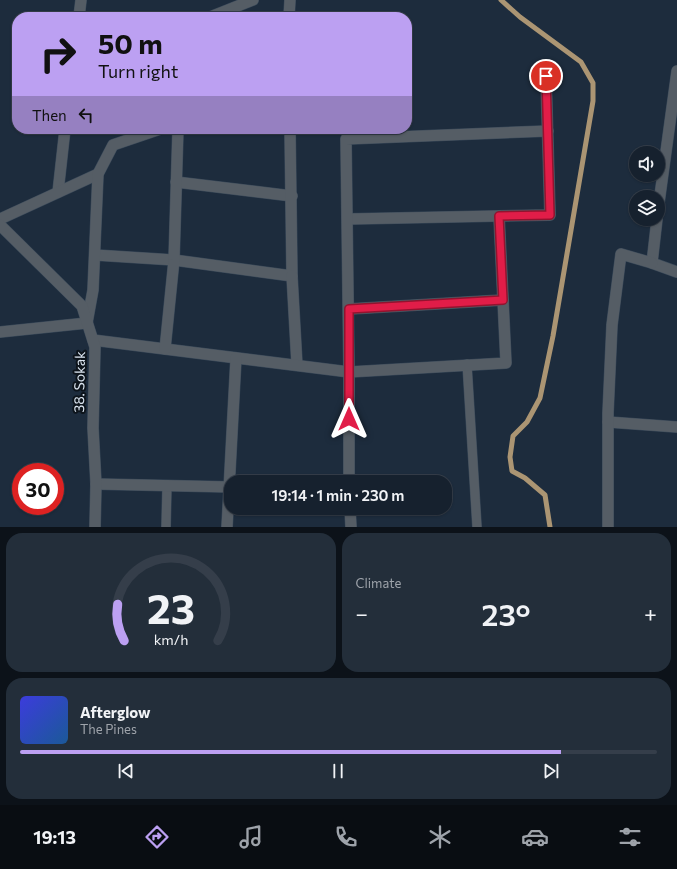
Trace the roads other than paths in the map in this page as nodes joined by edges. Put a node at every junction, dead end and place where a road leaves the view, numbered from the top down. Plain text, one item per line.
1 (81, 0) edge
2 (253, 0) edge
3 (290, 0) edge
4 (79, 12) edge
5 (223, 12) edge
6 (290, 12) edge
7 (677, 71) edge
8 (546, 76) dead end
9 (675, 95) edge
10 (548, 131) junction
11 (64, 134) edge
12 (146, 134) edge
13 (178, 134) edge
14 (290, 134) edge
15 (98, 174) junction
16 (176, 182) junction
17 (661, 190) edge
18 (58, 192) junction
19 (292, 196) junction
20 (499, 216) junction
21 (348, 218) junction
22 (0, 219) edge
23 (0, 225) edge
24 (656, 226) edge
25 (94, 255) junction
26 (174, 260) junction
27 (652, 263) junction
28 (677, 272) edge
29 (292, 276) junction
30 (503, 300) junction
31 (349, 309) junction
32 (87, 323) junction
33 (0, 332) edge
34 (93, 340) junction
35 (165, 349) junction
36 (236, 358) junction
37 (467, 364) junction
38 (297, 365) junction
39 (349, 372) junction
40 (608, 422) junction
41 (677, 427) edge
42 (231, 475) edge
43 (349, 475) edge
44 (96, 484) junction
45 (167, 485) junction
46 (224, 487) edge
47 (229, 515) edge
48 (350, 515) edge
49 (95, 527) edge
50 (166, 527) edge
51 (228, 527) edge
52 (351, 527) edge
53 (477, 527) edge
54 (608, 527) edge

1 - 4 street
2 - 5 street
3 - 6 street
7 - 9 street
8 - 10 street
9 - 17 street
10 - 20 street
10 - 21 street
11 - 18 street
12 - 15 street
13 - 16 street
14 - 19 street
15 - 18 street
15 - 25 street
16 - 19 street
16 - 26 street
18 - 22 street
19 - 29 street
20 - 21 street
20 - 30 street
21 - 31 street
23 - 32 street, 38. Sokak
24 - 27 street
25 - 26 street
25 - 32 street
26 - 29 street
26 - 35 street
27 - 28 street
27 - 40 street
29 - 38 street
30 - 31 street
30 - 37 street
31 - 39 street
32 - 33 street
32 - 34 street, 38. Sokak
34 - 35 street
34 - 44 street, 38. Sokak
35 - 36 street
36 - 38 street
36 - 42 street
37 - 39 street
37 - 53 lane
38 - 39 street
39 - 43 street
40 - 41 street
40 - 54 street
44 - 45 street
44 - 49 street, 38. Sokak
45 - 46 street
45 - 50 lane
47 - 51 street
48 - 52 street

